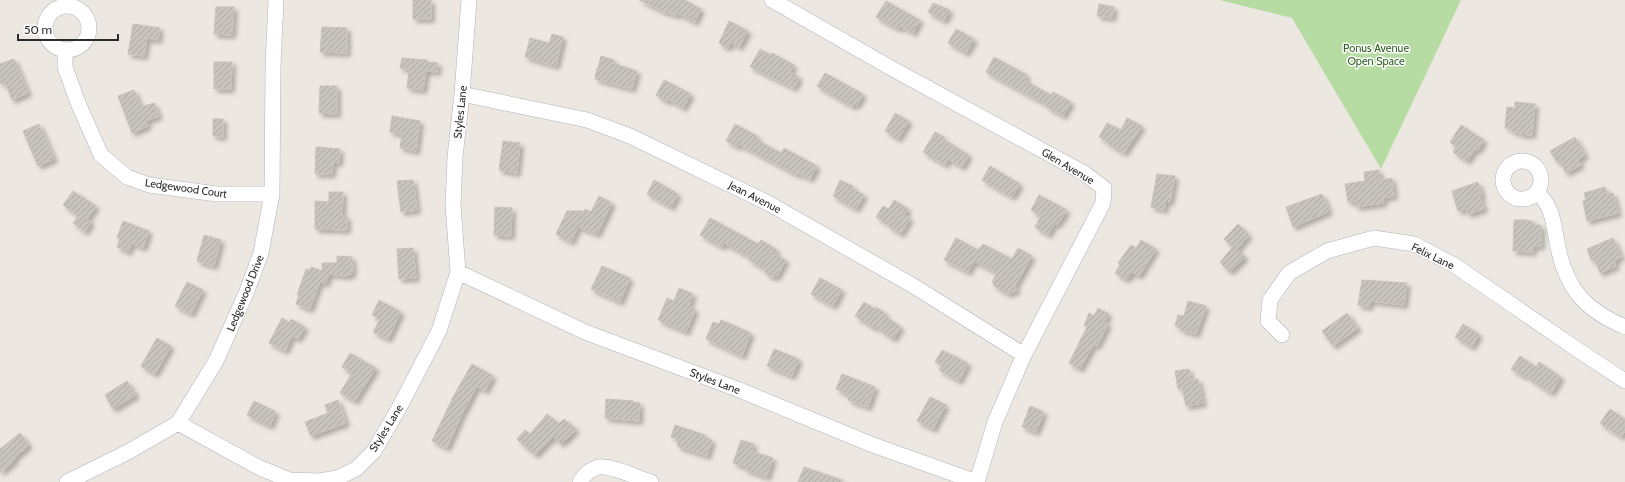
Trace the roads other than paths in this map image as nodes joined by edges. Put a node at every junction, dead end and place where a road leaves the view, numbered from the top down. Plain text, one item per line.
1 (276, 0) edge
2 (470, 0) edge
3 (772, 0) edge
4 (65, 51) dead end
5 (462, 94) junction
6 (1537, 192) dead end
7 (272, 194) junction
8 (458, 272) junction
9 (1625, 327) edge
10 (1282, 335) dead end
11 (1024, 355) junction
12 (1625, 380) edge
13 (178, 423) junction
14 (67, 482) edge
15 (580, 482) edge
16 (651, 482) edge
17 (976, 482) edge

1 - 7 street, Ledgewood Drive
2 - 5 street, Styles Lane
3 - 11 street, Glen Avenue
4 - 7 street, Ledgewood Court
5 - 8 street, Styles Lane
5 - 11 street, Jean Avenue
6 - 9 street
7 - 13 street, Ledgewood Drive
8 - 13 street, Styles Lane
8 - 17 street, Styles Lane
10 - 12 street, Felix Lane
11 - 17 street, Glen Avenue
13 - 14 street, Ledgewood Drive
15 - 16 street

